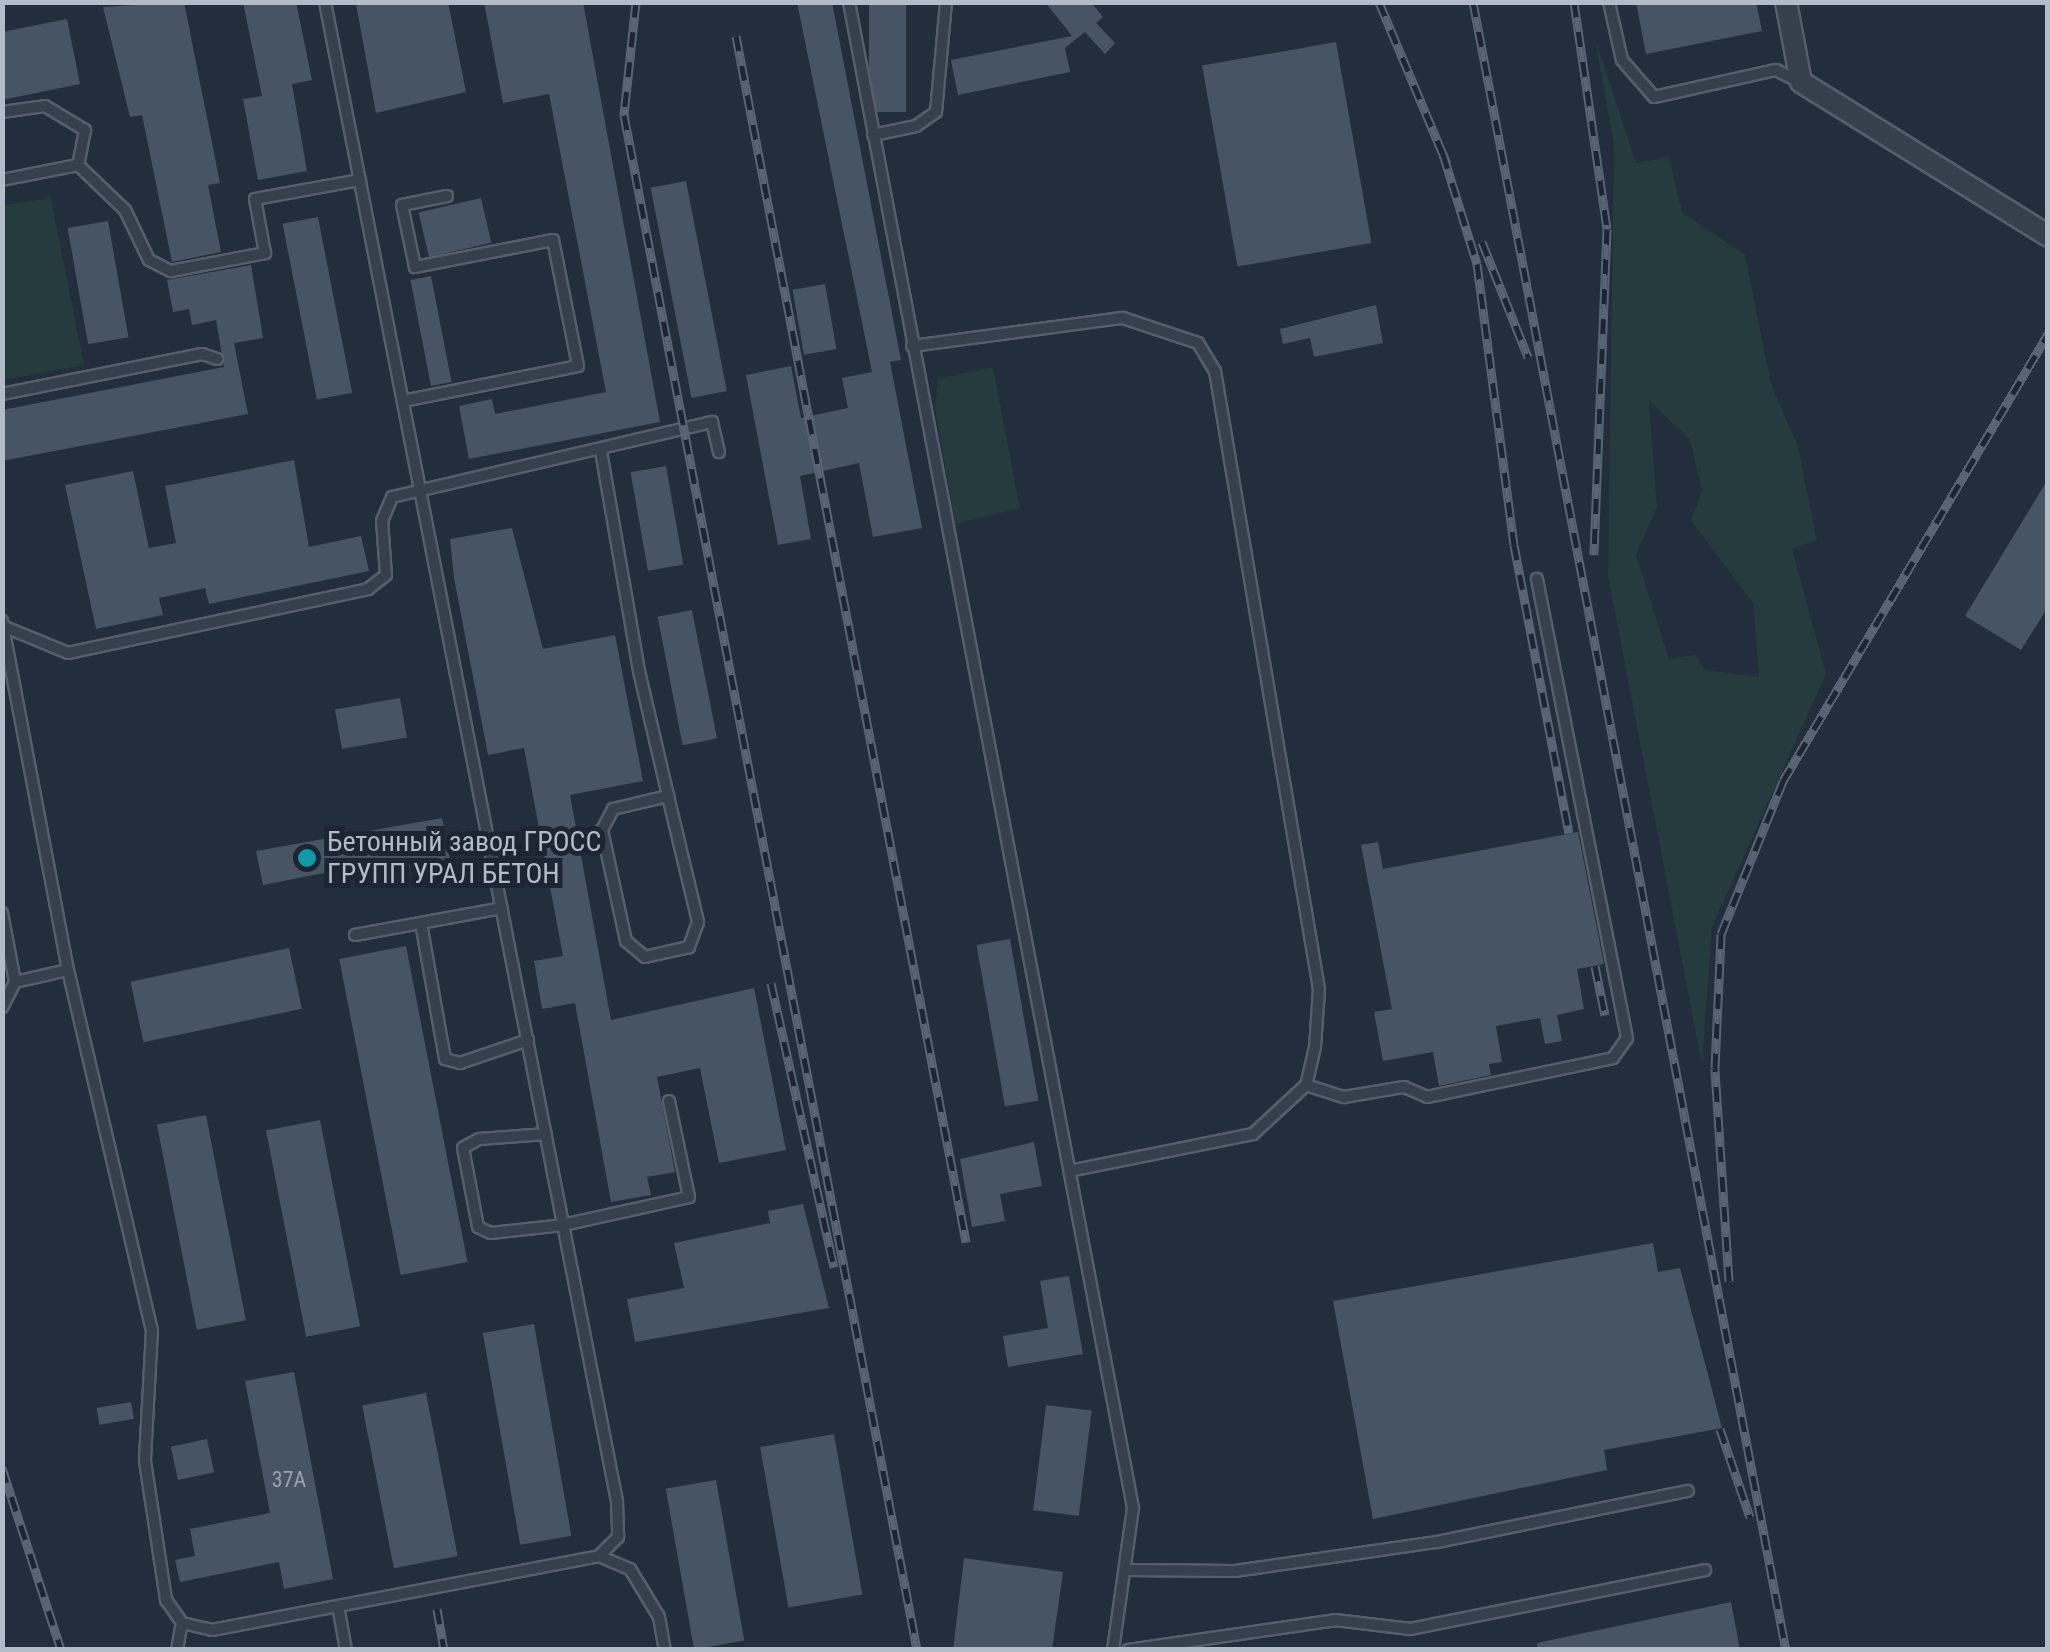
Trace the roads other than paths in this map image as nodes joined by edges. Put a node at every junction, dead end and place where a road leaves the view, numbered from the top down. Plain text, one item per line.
1 (325, 2) edge
2 (849, 2) edge
3 (946, 2) edge
4 (1609, 2) edge
5 (1786, 2) edge
6 (1800, 82) junction
7 (2, 112) edge
8 (873, 135) junction
9 (78, 165) junction
10 (2, 180) edge
11 (360, 180) junction
12 (447, 196) dead end
13 (2048, 236) edge
14 (912, 346) junction
15 (217, 359) dead end
16 (2, 394) edge
17 (403, 402) junction
18 (601, 451) junction
19 (719, 452) dead end
20 (419, 487) junction
21 (1536, 579) dead end
22 (4, 624) edge
23 (668, 796) junction
24 (502, 908) junction
25 (2, 913) edge
26 (421, 923) junction
27 (355, 935) dead end
28 (68, 970) junction
29 (15, 982) junction
30 (2, 1007) edge
31 (528, 1040) junction
32 (1306, 1085) junction
33 (669, 1101) dead end
34 (546, 1134) junction
35 (1070, 1171) junction
36 (563, 1225) junction
37 (1688, 1491) dead end
38 (599, 1556) junction
39 (1127, 1570) junction
40 (1705, 1570) dead end
41 (338, 1606) junction
42 (182, 1622) junction
43 (177, 1650) edge
44 (346, 1650) edge
45 (665, 1650) edge
46 (1113, 1650) edge
47 (1128, 1650) edge

1 - 11 lane
2 - 8 lane
3 - 8 lane
4 - 6 lane
5 - 6 street
6 - 13 street
7 - 9 lane
8 - 14 lane
9 - 10 lane
9 - 11 lane
11 - 17 lane
12 - 17 lane
14 - 32 lane
14 - 35 lane
15 - 16 lane
17 - 20 lane
18 - 19 lane
18 - 20 lane
18 - 23 lane
20 - 22 lane
20 - 24 lane
21 - 32 lane
22 - 28 lane
23 - 23 lane
24 - 26 lane
24 - 31 lane
25 - 29 lane
26 - 27 lane
26 - 31 lane
28 - 29 lane
28 - 42 lane
29 - 30 lane
31 - 34 lane
32 - 35 lane
33 - 36 lane
34 - 36 lane
34 - 36 lane
35 - 39 lane
36 - 38 lane
37 - 39 lane
38 - 41 lane
38 - 45 lane
39 - 46 lane
40 - 47 lane
41 - 42 lane
41 - 44 lane
42 - 43 lane

